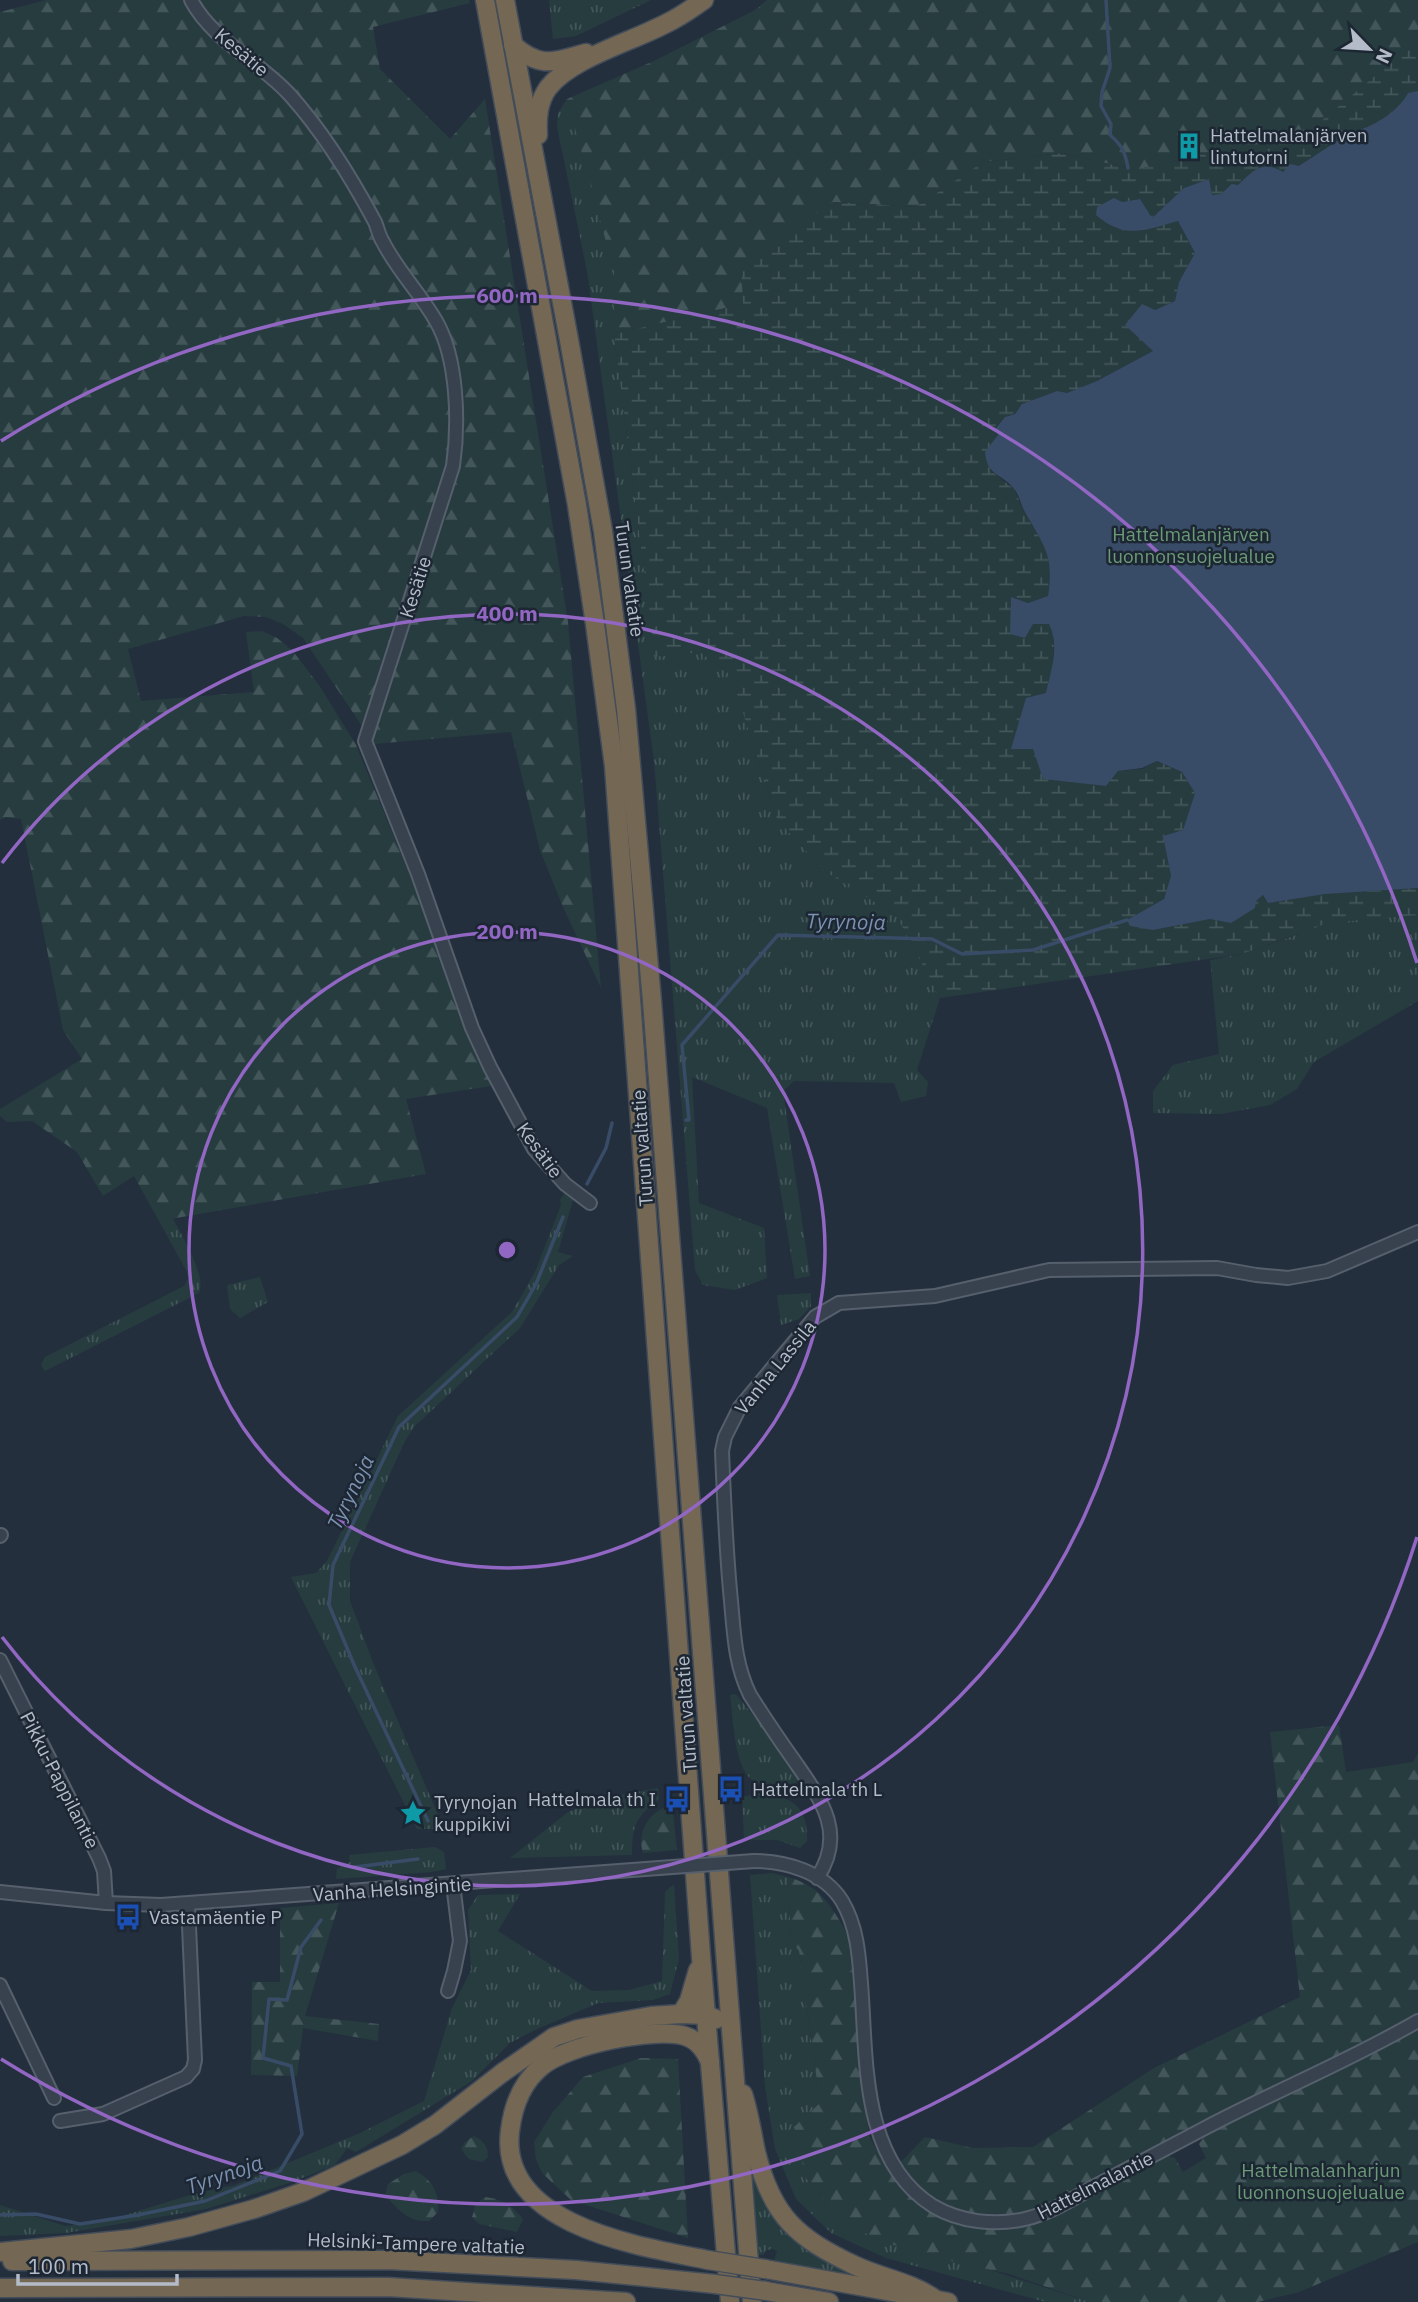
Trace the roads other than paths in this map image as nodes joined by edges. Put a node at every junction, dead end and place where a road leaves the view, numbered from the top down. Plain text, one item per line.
1 (191, 0) edge
2 (485, 0) edge
3 (505, 0) edge
4 (704, 0) edge
5 (620, 44) junction
6 (513, 46) junction
7 (540, 184) junction
8 (590, 1203) dead end
9 (1418, 1232) edge
10 (0, 1660) edge
11 (659, 1868) joint
12 (817, 1878) junction
13 (453, 1884) junction
14 (0, 1892) edge
15 (106, 1903) junction
16 (188, 1904) junction
17 (701, 1956) junction
18 (0, 1985) edge
19 (448, 1991) dead end
20 (681, 2014) junction
21 (707, 2015) junction
22 (1418, 2021) edge
23 (732, 2038) junction
24 (711, 2062) junction
25 (733, 2063) junction
26 (54, 2098) dead end
27 (60, 2121) dead end
28 (0, 2252) edge
29 (0, 2262) edge
30 (0, 2288) edge
31 (759, 2297) edge
32 (941, 2300) edge
33 (626, 2302) edge
34 (730, 2302) edge
35 (829, 2302) edge

1 - 8 street, Kesätie
2 - 17 highway, Turun valtatie
3 - 6 highway, Turun valtatie
4 - 5 highway
5 - 6 highway
5 - 7 highway
6 - 7 highway, Turun valtatie
7 - 23 highway, Turun valtatie
9 - 12 street, Vanha Lassila
10 - 15 street, Pikku-Pappilantie
11 - 12 street, Hattelmalantie, bridge
11 - 13 street, Vanha Helsingintie
12 - 22 street, Hattelmalantie
13 - 16 street, Vanha Helsingintie
13 - 19 street
14 - 15 street, Vanha Helsingintie
15 - 16 street, Vanha Helsingintie
16 - 27 street
17 - 20 highway
17 - 21 highway, Turun valtatie
18 - 26 street
20 - 21 highway
20 - 28 highway
21 - 23 highway
21 - 24 highway, Turun valtatie
23 - 25 highway, Turun valtatie
24 - 32 highway, bridge
24 - 34 highway, Turun valtatie
25 - 31 highway, Turun valtatie
25 - 32 highway
29 - 31 highway, Helsinki-Tampere valtatie, bridge
30 - 33 highway
31 - 35 highway, Helsinki-Tampere valtatie

